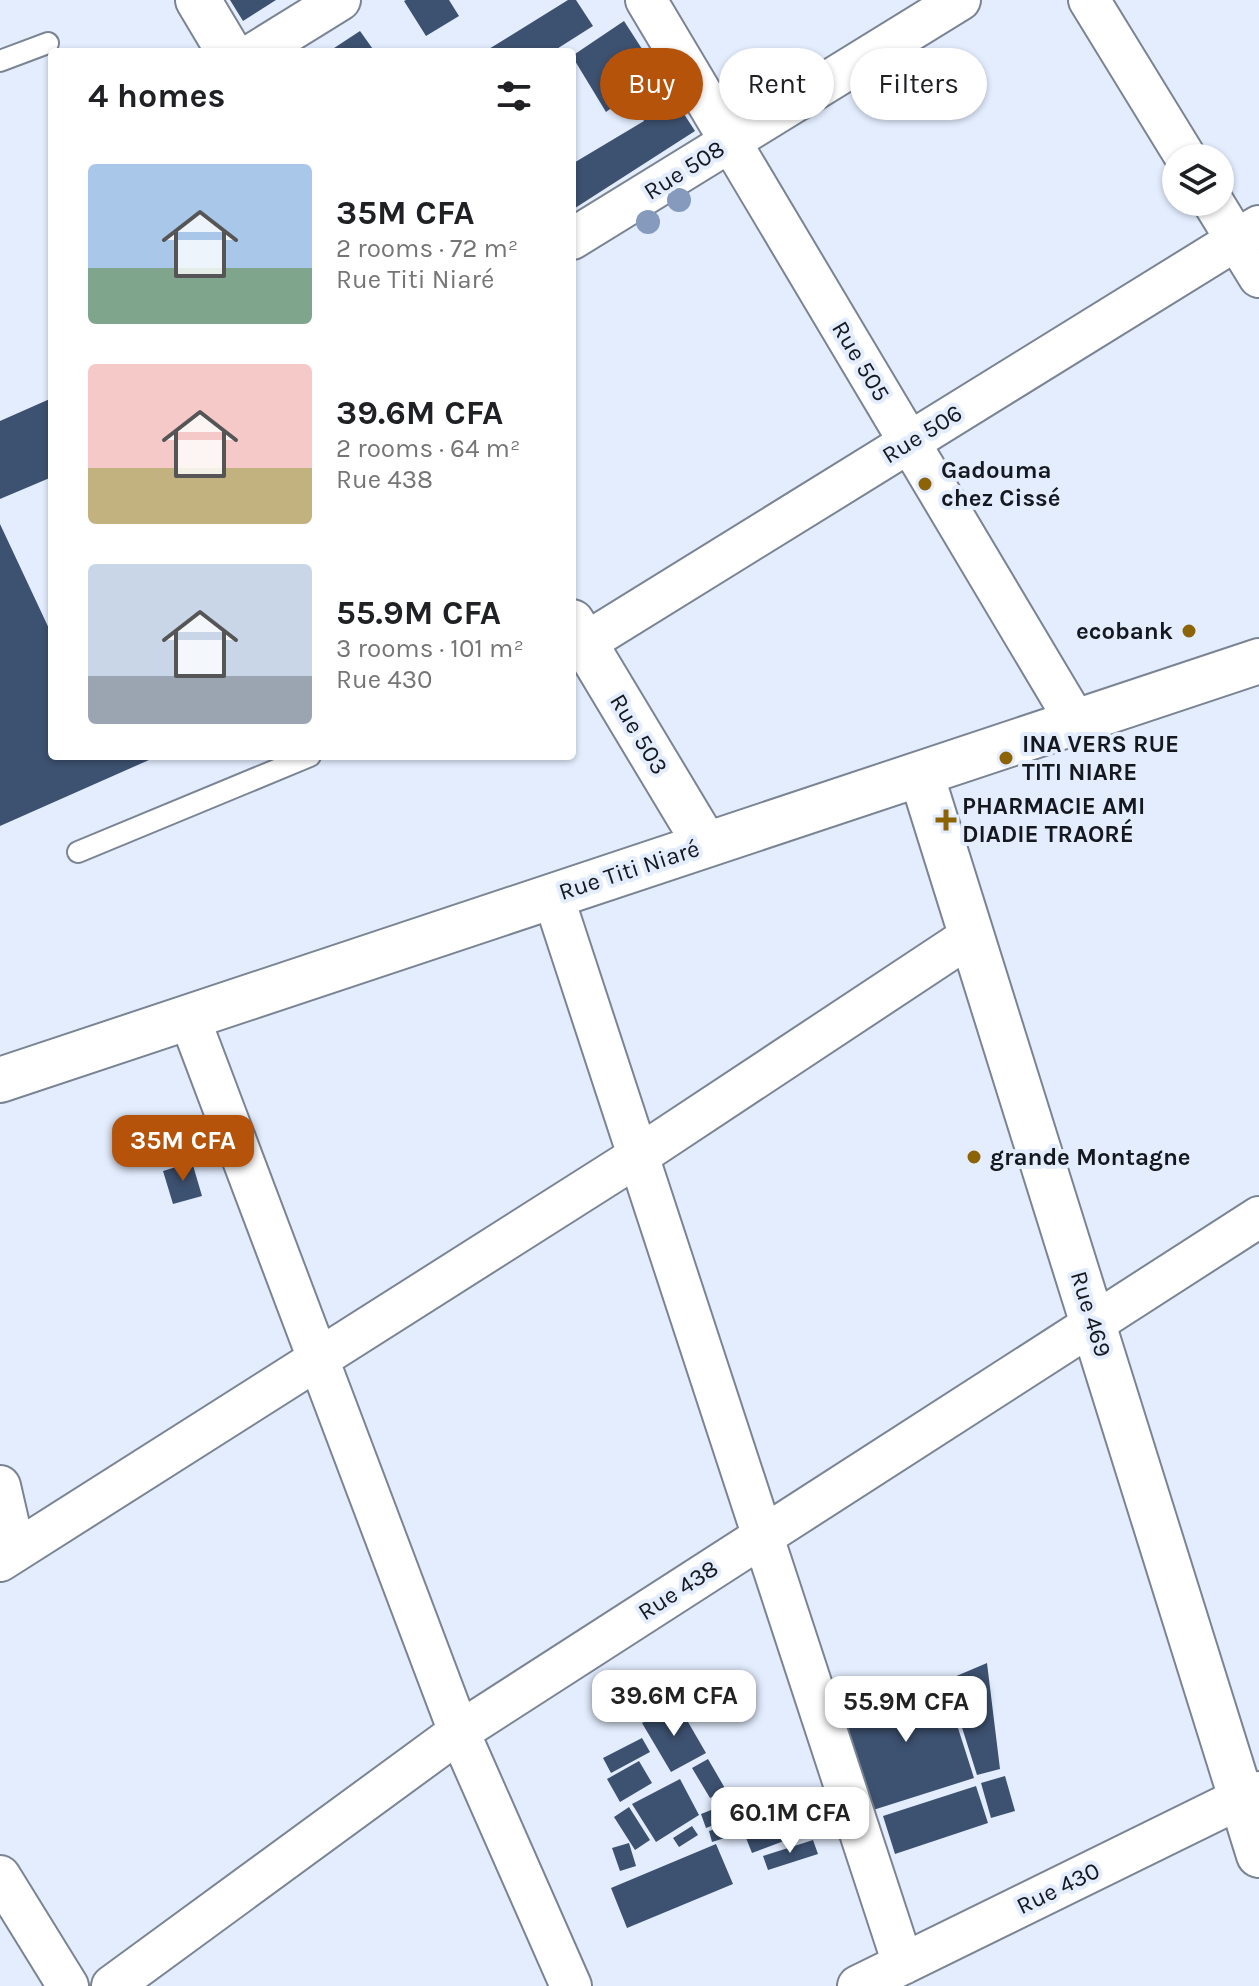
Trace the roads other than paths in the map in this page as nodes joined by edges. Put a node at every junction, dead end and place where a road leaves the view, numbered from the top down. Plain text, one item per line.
1 (198, 0) edge
2 (340, 0) edge
3 (646, 0) edge
4 (960, 0) edge
5 (1089, 0) edge
6 (48, 43) dead end
7 (227, 48) edge
8 (262, 48) edge
9 (0, 61) edge
10 (730, 141) junction
11 (1177, 144) edge
12 (1229, 216) edge
13 (1248, 233) edge
14 (576, 237) edge
15 (1259, 277) edge
16 (909, 442) junction
17 (576, 638) edge
18 (1259, 661) edge
19 (1076, 722) junction
20 (300, 760) edge
21 (921, 774) junction
22 (706, 845) junction
23 (78, 852) dead end
24 (553, 896) junction
25 (972, 935) junction
26 (189, 1017) junction
27 (0, 1080) edge
28 (638, 1156) junction
29 (1259, 1217) edge
30 (1093, 1322) junction
31 (318, 1359) junction
32 (0, 1486) edge
33 (762, 1535) junction
34 (7, 1556) edge
35 (459, 1732) junction
36 (1250, 1795) edge
37 (1259, 1855) edge
38 (0, 1876) edge
39 (903, 1964) junction
40 (68, 1986) edge
41 (112, 1986) edge
42 (571, 1986) edge
43 (858, 1986) edge

1 - 7 street
2 - 8 street
3 - 10 street, Rue 505
4 - 10 street, Rue 508
5 - 11 street
6 - 9 lane
10 - 14 street, Rue 508
10 - 16 street, Rue 505
12 - 13 street
13 - 15 street
13 - 16 street, Rue 506
16 - 17 street, Rue 506
16 - 19 street, Rue 505
17 - 22 street, Rue 503
18 - 19 street, Rue Titi Niaré
19 - 21 street, Rue Titi Niaré
20 - 23 lane
21 - 22 street, Rue Titi Niaré
21 - 25 street, Rue 469
22 - 24 street, Rue Titi Niaré
24 - 26 street, Rue Titi Niaré
24 - 28 street
25 - 28 street
25 - 30 street, Rue 469
26 - 27 street, Rue Titi Niaré
26 - 31 street
28 - 31 street
28 - 33 street
29 - 30 street, Rue 438
30 - 33 street, Rue 438
30 - 36 street, Rue 469
31 - 34 street
31 - 35 street
32 - 34 street
33 - 35 street, Rue 438
33 - 39 street
35 - 41 street, Rue 438
35 - 42 street
36 - 37 street, Rue 469
36 - 39 street, Rue 430
38 - 40 street
39 - 43 street, Rue 430

